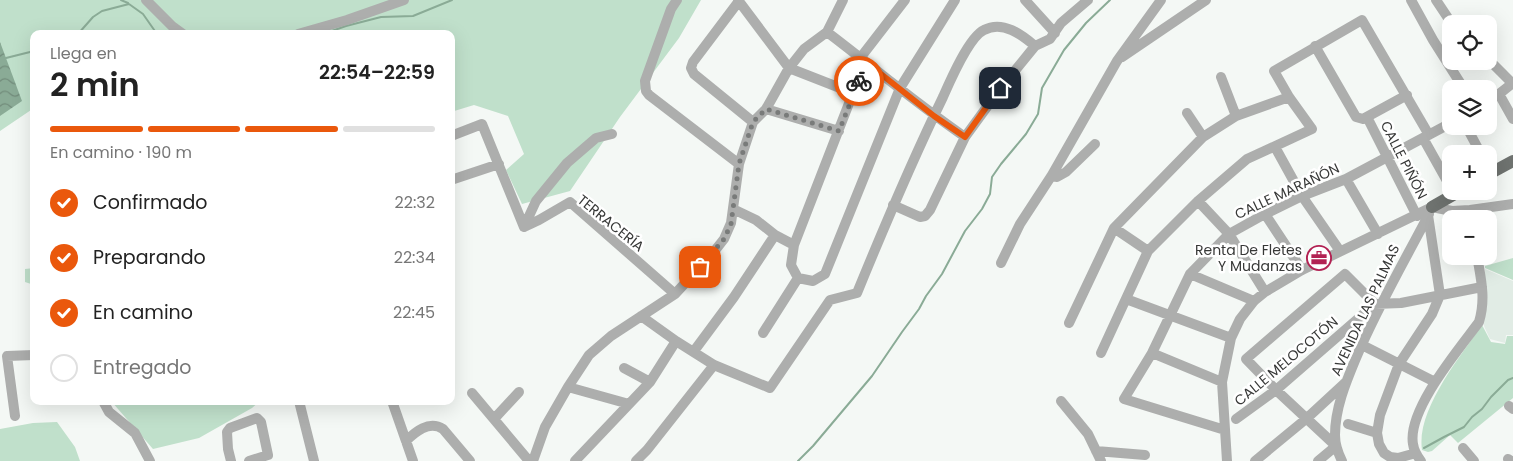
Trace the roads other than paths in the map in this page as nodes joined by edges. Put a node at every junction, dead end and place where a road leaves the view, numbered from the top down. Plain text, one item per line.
1 (146, 0) edge
2 (404, 0) edge
3 (676, 0) edge
4 (844, 0) edge
5 (905, 0) edge
6 (954, 0) edge
7 (1025, 0) edge
8 (1088, 0) edge
9 (1161, 0) edge
10 (1206, 0) edge
11 (1411, 0) edge
12 (1436, 0) edge
13 (738, 1) edge
14 (1446, 15) edge
15 (178, 30) edge
16 (312, 30) edge
17 (827, 32) junction
18 (1055, 33) junction
19 (1036, 46) junction
20 (1315, 46) junction
21 (864, 60) junction
22 (1117, 61) junction
23 (789, 68) junction
24 (1497, 68) edge
25 (1221, 77) dead end
26 (1458, 80) edge
27 (1513, 83) edge
28 (900, 88) junction
29 (853, 93) junction
30 (1499, 94) joint
31 (1407, 95) junction
32 (1289, 97) junction
33 (766, 109) junction
34 (1187, 113) dead end
35 (934, 116) junction
36 (1236, 116) junction
37 (1363, 118) junction
38 (1513, 119) edge
39 (753, 122) junction
40 (1442, 128) edge
41 (839, 131) junction
42 (455, 134) edge
43 (612, 134) dead end
44 (1426, 136) junction
45 (965, 137) junction
46 (1203, 137) junction
47 (1095, 144) dead end
48 (1275, 147) junction
49 (1387, 157) junction
50 (1513, 160) edge
51 (499, 164) junction
52 (739, 164) junction
53 (1442, 166) edge
54 (1497, 168) edge
55 (1052, 176) junction
56 (455, 179) edge
57 (1346, 179) junction
58 (1302, 196) junction
59 (1444, 200) edge
60 (1198, 201) junction
61 (893, 205) junction
62 (1513, 205) edge
63 (733, 209) junction
64 (1492, 210) edge
65 (1430, 211) junction
66 (1442, 211) edge
67 (1265, 214) junction
68 (1417, 216) junction
69 (524, 227) junction
70 (1114, 228) junction
71 (1230, 234) junction
72 (1378, 234) junction
73 (775, 235) junction
74 (794, 245) junction
75 (1148, 251) junction
76 (1340, 251) junction
77 (1001, 263) dead end
78 (1478, 265) edge
79 (1302, 270) junction
80 (1190, 274) junction
81 (798, 278) junction
82 (1482, 287) junction
83 (1265, 292) junction
84 (675, 294) junction
85 (1440, 295) junction
86 (1126, 299) junction
87 (1254, 301) junction
88 (1378, 304) junction
89 (1170, 314) junction
90 (641, 316) junction
91 (1069, 323) dead end
92 (763, 333) dead end
93 (1231, 338) junction
94 (676, 341) junction
95 (1362, 344) junction
96 (694, 351) junction
97 (1100, 353) dead end
98 (1152, 353) junction
99 (30, 355) edge
100 (1398, 364) junction
101 (714, 365) junction
102 (624, 368) dead end
103 (650, 382) junction
104 (1222, 382) junction
105 (1346, 382) junction
106 (1435, 382) junction
107 (568, 387) junction
108 (1276, 390) junction
109 (519, 392) dead end
110 (472, 393) dead end
111 (1061, 401) dead end
112 (629, 404) junction
113 (105, 405) edge
114 (300, 405) edge
115 (393, 405) edge
116 (15, 416) dead end
117 (494, 419) junction
118 (1236, 419) dead end
119 (1306, 419) junction
120 (1348, 424) dead end
121 (1225, 430) junction
122 (1377, 433) junction
123 (406, 441) junction
124 (1336, 446) junction
125 (1463, 448) dead end
126 (1096, 451) junction
127 (1144, 456) dead end
128 (1416, 458) edge
129 (150, 461) edge
130 (231, 461) edge
131 (249, 461) edge
132 (314, 461) edge
133 (413, 461) edge
134 (470, 461) edge
135 (531, 461) edge
136 (576, 461) edge
137 (636, 461) edge
138 (1101, 461) edge
139 (1227, 461) edge
140 (1255, 461) edge
141 (1318, 461) edge
142 (1342, 461) edge
143 (1474, 461) edge

1 - 15 street
2 - 16 street
3 - 52 street
4 - 17 street
5 - 21 street
6 - 28 street
7 - 18 street
8 - 18 street
9 - 22 street
10 - 22 street
11 - 26 street
12 - 14 street
13 - 23 street
13 - 39 street
17 - 21 street
17 - 23 street
18 - 19 street
19 - 35 street
19 - 45 street
20 - 31 street
20 - 32 street
20 - 37 street, CALLE PIÑÓN
21 - 28 street
21 - 29 street
22 - 55 street
23 - 29 street
23 - 33 street
24 - 27 street
25 - 36 street
27 - 30 street
28 - 35 street
28 - 81 street
29 - 41 street
30 - 38 street
31 - 37 street
31 - 44 street
32 - 36 street
32 - 48 street
33 - 39 street
33 - 41 street
34 - 46 street
35 - 45 street
35 - 61 street
36 - 46 street
37 - 49 street, CALLE PIÑÓN
39 - 52 street
40 - 44 street, CALLE MARAÑÓN
41 - 74 street
42 - 51 street
43 - 69 street
44 - 49 street, CALLE MARAÑÓN
44 - 53 street
45 - 61 street
46 - 70 street
47 - 55 street
48 - 58 street
48 - 60 street
49 - 57 street, CALLE MARAÑÓN
49 - 68 street, CALLE PIÑÓN
50 - 54 main road
51 - 56 street
51 - 69 street
52 - 63 street
55 - 77 street
57 - 58 street, CALLE MARAÑÓN
57 - 72 street
58 - 67 street, CALLE MARAÑÓN
58 - 76 street
59 - 65 main road
60 - 71 street
60 - 75 street
61 - 101 street
62 - 64 street
63 - 73 street
63 - 84 street
65 - 66 street
65 - 68 street
65 - 85 street
65 - 88 street, AVENIDA LAS PALMAS
67 - 71 street, CALLE MARAÑÓN
67 - 79 street
68 - 72 street
69 - 84 street, TERRACERÍA
70 - 75 street
70 - 91 street
71 - 80 street, CALLE MARAÑÓN
71 - 83 street
72 - 76 street
73 - 74 street
73 - 96 street
74 - 81 street
75 - 86 street
76 - 79 street
78 - 82 street
79 - 83 street
80 - 87 street
80 - 89 street, CALLE MARAÑÓN
81 - 92 street
82 - 85 street
82 - 106 street
83 - 87 street
84 - 90 street
85 - 88 street
85 - 100 street
86 - 89 street
86 - 97 street
87 - 93 street
88 - 95 street, AVENIDA LAS PALMAS
88 - 108 street, CALLE MELOCOTÓN
88 - 108 street
89 - 93 street
89 - 98 street, CALLE MARAÑÓN
90 - 94 street
90 - 107 street
93 - 104 street
94 - 96 street
94 - 103 street
95 - 100 street
95 - 105 street, AVENIDA LAS PALMAS
96 - 101 street
98 - 104 street
98 - 121 street, CALLE MARAÑÓN
99 - 116 street
100 - 106 street
100 - 122 street
101 - 137 street
102 - 103 street
103 - 112 street
104 - 121 street
105 - 119 street
105 - 124 street, AVENIDA LAS PALMAS
106 - 128 street
107 - 112 street
107 - 135 street
108 - 118 street, CALLE MELOCOTÓN
108 - 119 street
109 - 117 street
110 - 117 street
111 - 126 street
112 - 136 street
113 - 129 street
114 - 132 street
115 - 123 street
117 - 135 street
119 - 124 street
119 - 140 street
120 - 122 street
121 - 139 street
122 - 128 street
123 - 133 street
123 - 134 street
124 - 141 street
124 - 142 street, AVENIDA LAS PALMAS
125 - 143 street
126 - 127 street
126 - 138 street
130 - 131 street

